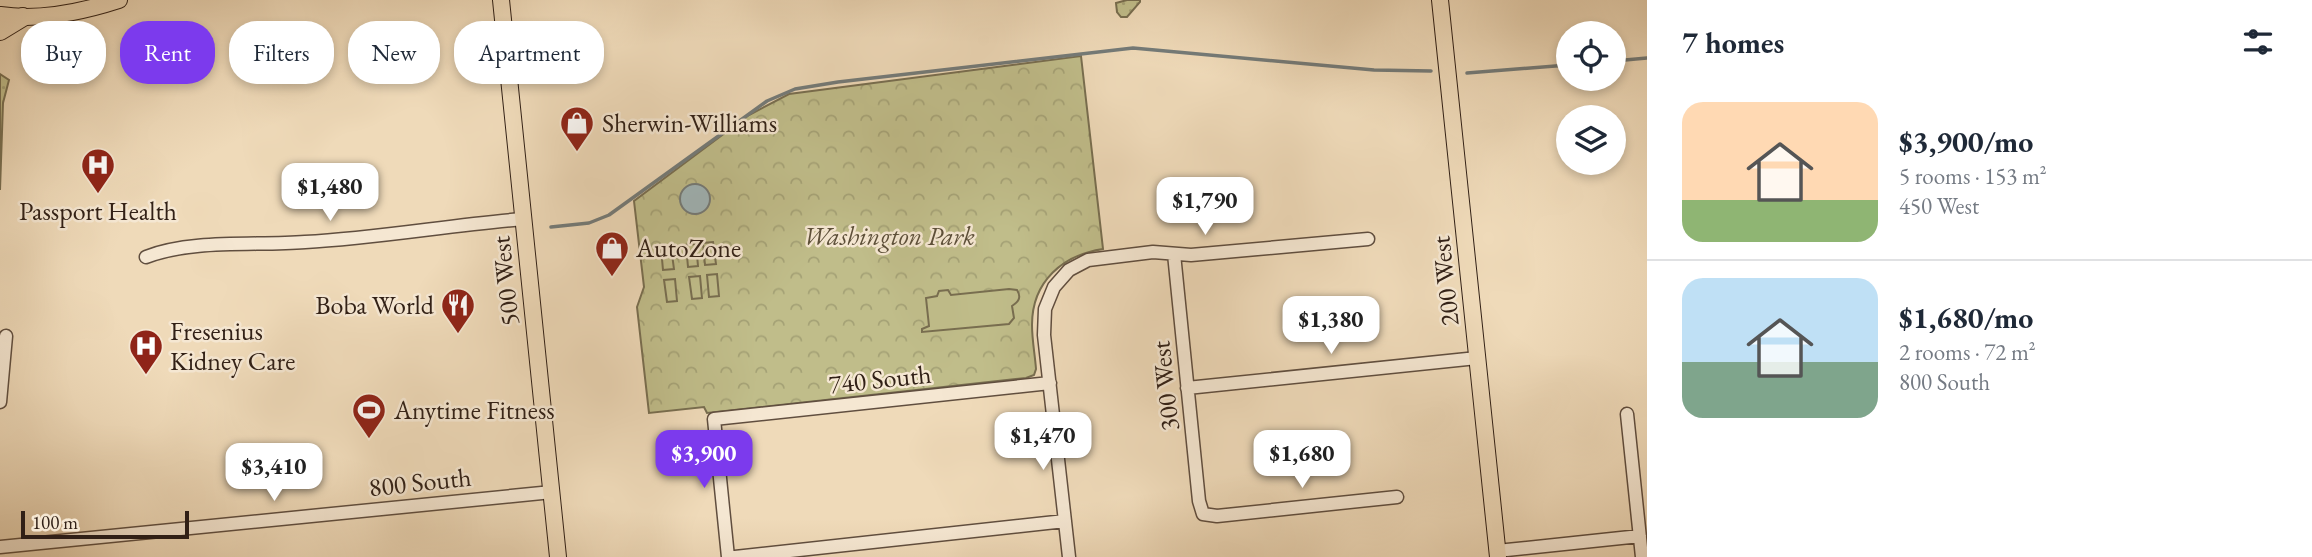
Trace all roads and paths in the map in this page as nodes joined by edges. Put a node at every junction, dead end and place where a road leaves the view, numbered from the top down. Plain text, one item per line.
1 (119, 0) edge
2 (501, 0) edge
3 (1440, 0) edge
4 (0, 15) edge
5 (23, 17) junction
6 (0, 31) edge
7 (523, 219) junction
8 (1368, 239) dead end
9 (1174, 254) junction
10 (146, 257) dead end
11 (6, 336) dead end
12 (1477, 358) junction
13 (1050, 383) junction
14 (1188, 388) junction
15 (0, 402) edge
16 (1627, 414) dead end
17 (1647, 472) edge
18 (1633, 473) junction
19 (552, 492) junction
20 (1398, 497) dead end
21 (1065, 521) junction
22 (1640, 536) junction
23 (0, 547) edge
24 (1497, 554) edge
25 (558, 557) edge
26 (728, 557) edge
27 (735, 557) edge
28 (1069, 557) edge
29 (1642, 557) edge

1 - 5 main road
2 - 7 main road, 500 West
3 - 12 main road, 200 West
4 - 5 main road
5 - 6 highway
7 - 10 street
7 - 19 main road, 500 West
8 - 9 street
9 - 13 street
9 - 14 street, 300 West
11 - 15 street
12 - 14 street
12 - 24 main road, 200 West
13 - 21 street
13 - 26 street, 740 South
14 - 20 street, 300 West
16 - 18 street
17 - 18 street
18 - 22 street
19 - 23 street, 800 South
19 - 25 main road, 500 West
21 - 27 street
21 - 28 street
22 - 24 street
22 - 29 street

